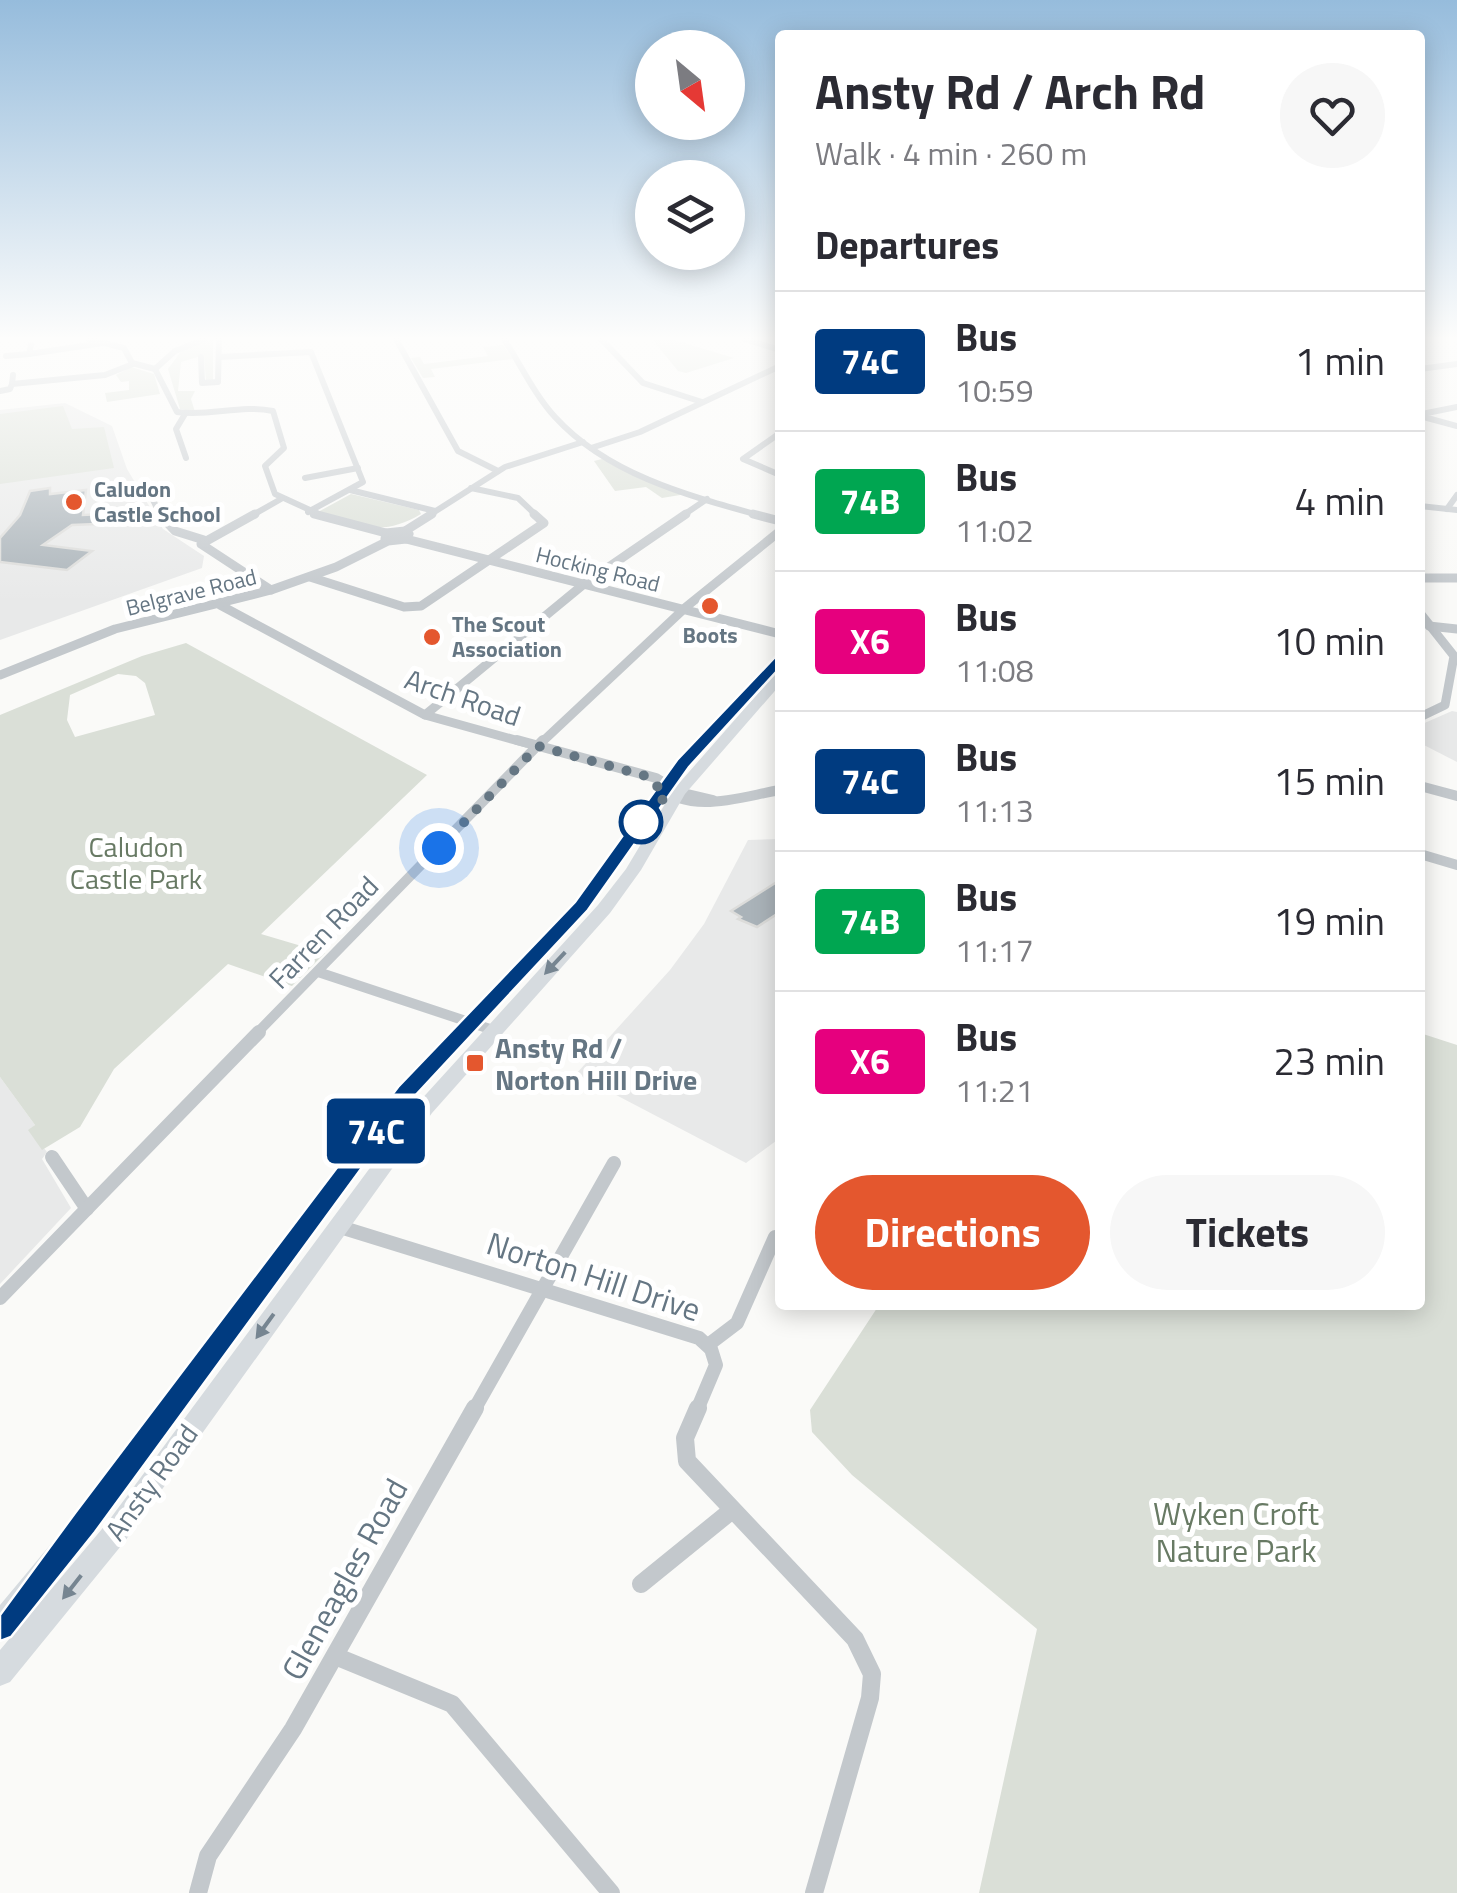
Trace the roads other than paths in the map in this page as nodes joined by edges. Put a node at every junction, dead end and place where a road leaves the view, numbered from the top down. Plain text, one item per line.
1 (177, 427) edge
2 (278, 427) edge
3 (342, 427) edge
4 (445, 427) edge
5 (568, 427) edge
6 (654, 427) edge
7 (775, 436) edge
8 (583, 442) junction
9 (591, 448) junction
10 (186, 458) dead end
11 (358, 468) junction
12 (498, 471) junction
13 (775, 473) edge
14 (305, 478) dead end
15 (471, 488) junction
16 (148, 490) dead end
17 (350, 490) junction
18 (1457, 494) edge
19 (707, 499) junction
20 (281, 500) junction
21 (1425, 507) edge
22 (1452, 510) edge
23 (308, 512) junction
24 (436, 512) junction
25 (775, 519) edge
26 (406, 535) junction
27 (775, 535) edge
28 (387, 537) junction
29 (204, 540) junction
30 (488, 560) junction
31 (310, 577) junction
32 (1425, 578) edge
33 (1457, 578) edge
34 (584, 584) junction
35 (272, 590) junction
36 (220, 605) junction
37 (683, 609) junction
38 (1425, 619) edge
39 (1425, 626) edge
40 (1432, 627) junction
41 (1457, 628) edge
42 (775, 633) edge
43 (775, 666) edge
44 (0, 675) edge
45 (775, 682) edge
46 (425, 715) junction
47 (1425, 715) edge
48 (538, 746) junction
49 (1425, 787) edge
50 (666, 789) junction
51 (775, 791) edge
52 (1457, 796) edge
53 (1425, 856) edge
54 (1457, 866) edge
55 (318, 972) junction
56 (471, 1022) junction
57 (493, 1030) junction
58 (52, 1157) dead end
59 (614, 1163) dead end
60 (87, 1209) junction
61 (336, 1226) junction
62 (774, 1237) dead end
63 (541, 1290) junction
64 (0, 1298) edge
65 (233, 1324) junction
66 (708, 1345) junction
67 (731, 1511) junction
68 (642, 1584) dead end
69 (0, 1626) edge
70 (335, 1656) junction
71 (0, 1672) edge
72 (198, 1893) edge
73 (611, 1893) edge
74 (814, 1893) edge

1 - 10 street
2 - 20 street
3 - 11 street
4 - 12 street
5 - 8 street
6 - 9 street
7 - 13 street
8 - 9 street
8 - 12 street
9 - 19 street
11 - 14 street
11 - 17 street
12 - 15 street
15 - 24 street
15 - 30 street
16 - 29 street
17 - 23 street
17 - 24 street
18 - 22 street
19 - 25 street
19 - 34 street
20 - 23 street
20 - 29 street
21 - 22 street
23 - 28 street
24 - 26 street
26 - 28 street
26 - 30 street, Hocking Road
27 - 37 street, Farren Road
28 - 31 street, Belgrave Road
29 - 35 street
30 - 31 street
30 - 34 street, Hocking Road
31 - 35 street, Belgrave Road
32 - 33 street
34 - 37 street, Hocking Road
34 - 46 street
35 - 36 street, Belgrave Road
36 - 44 street, Belgrave Road
36 - 46 street, Arch Road
37 - 42 street, Hocking Road
37 - 48 street, Farren Road
38 - 40 street
39 - 40 street
40 - 41 street
40 - 47 street
43 - 50 highway, Ansty Road
45 - 50 highway, Ansty Road
46 - 48 street, Arch Road
48 - 50 street, Arch Road
48 - 55 street, Farren Road
49 - 52 street
50 - 51 street, Arch Road
50 - 56 highway, Ansty Road
50 -> 57 highway, Ansty Road
53 - 54 street
55 - 56 street
55 - 60 street, Farren Road
56 - 57 street
56 - 65 highway, Ansty Road
57 - 61 highway, Ansty Road
58 - 60 street
59 - 63 street, Gleneagles Road
60 - 64 street, Farren Road
61 - 63 street, Norton Hill Drive
61 - 65 highway
61 -> 71 highway, Ansty Road
62 - 66 street
63 - 66 street, Norton Hill Drive
63 - 70 street, Gleneagles Road
65 - 69 highway, Ansty Road
66 - 67 street, Norton Hill Drive
67 - 68 street
67 - 74 street, Norton Hill Drive
70 - 72 street, Gleneagles Road
70 - 73 street

